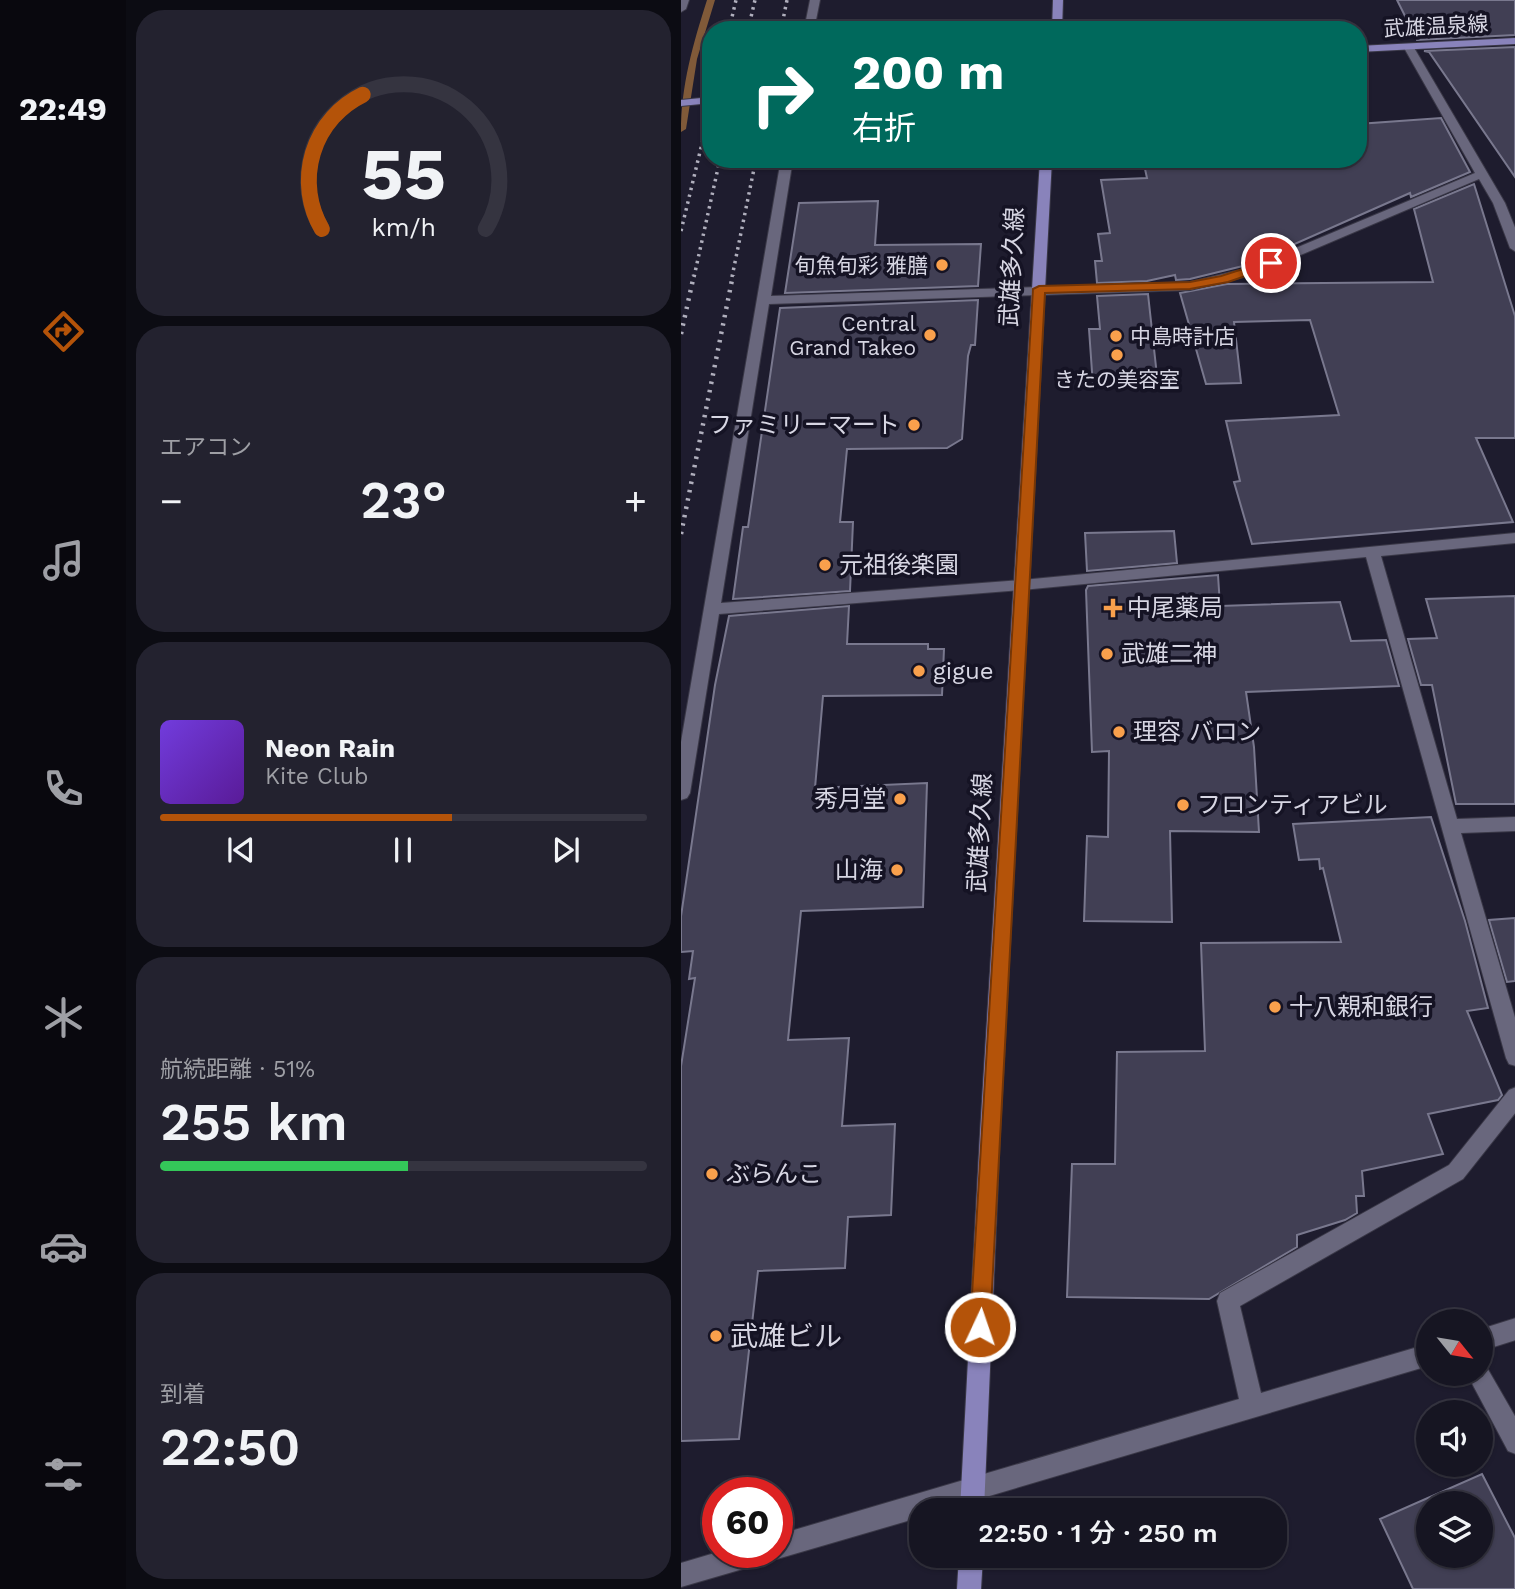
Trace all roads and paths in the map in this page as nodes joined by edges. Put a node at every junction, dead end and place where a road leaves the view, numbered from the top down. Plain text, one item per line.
1 (684, 0) edge
2 (815, 0) edge
3 (1058, 0) edge
4 (681, 9) edge
5 (811, 21) edge
6 (1057, 21) edge
7 (1515, 41) edge
8 (1408, 47) junction
9 (1367, 49) edge
10 (702, 101) edge
11 (681, 103) edge
12 (785, 168) edge
13 (1046, 168) edge
14 (1482, 174) junction
15 (1515, 201) edge
16 (1499, 203) junction
17 (1515, 248) edge
18 (1039, 289) junction
19 (763, 300) junction
20 (1515, 538) edge
21 (1372, 552) junction
22 (1022, 585) junction
23 (711, 609) junction
24 (681, 793) edge
25 (1515, 824) edge
26 (1448, 826) junction
27 (1515, 1058) edge
28 (1515, 1096) edge
29 (1515, 1329) edge
30 (1493, 1336) edge
31 (1416, 1358) edge
32 (1484, 1386) edge
33 (1252, 1406) junction
34 (1515, 1443) edge
35 (973, 1498) edge
36 (982, 1498) edge
37 (909, 1516) edge
38 (793, 1543) edge
39 (705, 1568) edge
40 (970, 1568) edge
41 (681, 1575) edge
42 (969, 1589) edge

1 - 4 street
2 - 5 street
3 - 6 main road
7 - 8 main road, 武雄温泉線
8 - 9 main road, 武雄温泉線
8 - 14 street
10 - 11 main road
12 - 19 street
13 - 18 main road, 武雄多久線
14 - 16 street
14 - 18 street
15 - 16 street
16 - 17 street
18 - 19 street
18 - 22 main road, 武雄多久線
19 - 23 street
20 - 21 street
21 - 22 street
21 - 26 street
22 - 23 street
22 - 35 main road, 武雄多久線
23 - 24 street
25 - 26 street
26 - 27 street
28 - 33 street
29 - 30 street
31 - 33 street
32 - 34 street
33 - 36 street
37 - 38 street
39 - 41 street
40 - 42 main road

